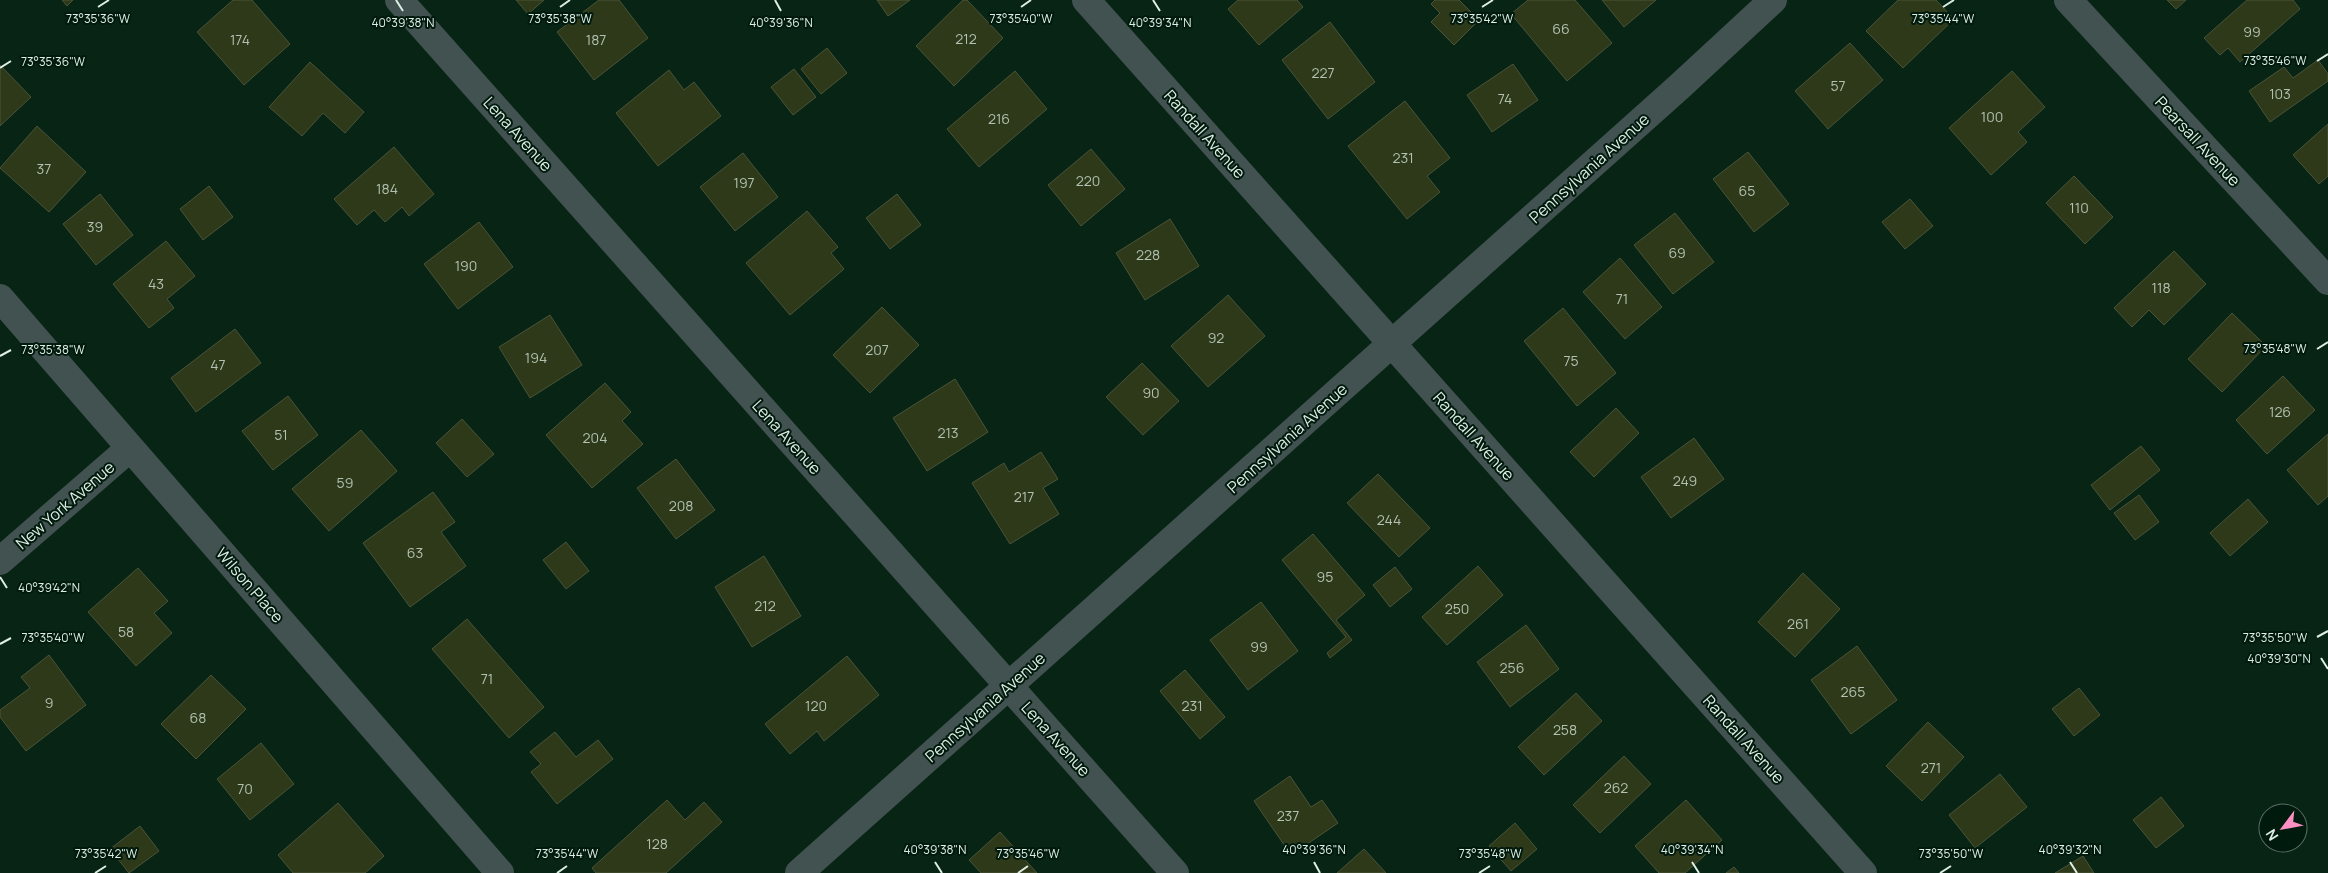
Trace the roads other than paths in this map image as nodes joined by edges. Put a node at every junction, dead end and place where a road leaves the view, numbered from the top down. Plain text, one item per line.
1 (399, 0) edge
2 (1086, 0) edge
3 (1773, 0) edge
4 (2068, 0) edge
5 (2328, 281) edge
6 (0, 298) edge
7 (1392, 344) junction
8 (130, 448) junction
9 (0, 562) edge
10 (1009, 686) junction
11 (500, 873) edge
12 (799, 873) edge
13 (1175, 873) edge
14 (1863, 873) edge

1 - 10 street, Lena Avenue
2 - 7 street, Randall Avenue
3 - 7 street, Pennsylvania Avenue
4 - 5 street, Pearsall Avenue
6 - 8 street, Wilson Place
7 - 10 street, Pennsylvania Avenue
7 - 14 street, Randall Avenue
8 - 9 street, New York Avenue
8 - 11 street, Wilson Place
10 - 12 street, Pennsylvania Avenue
10 - 13 street, Lena Avenue

